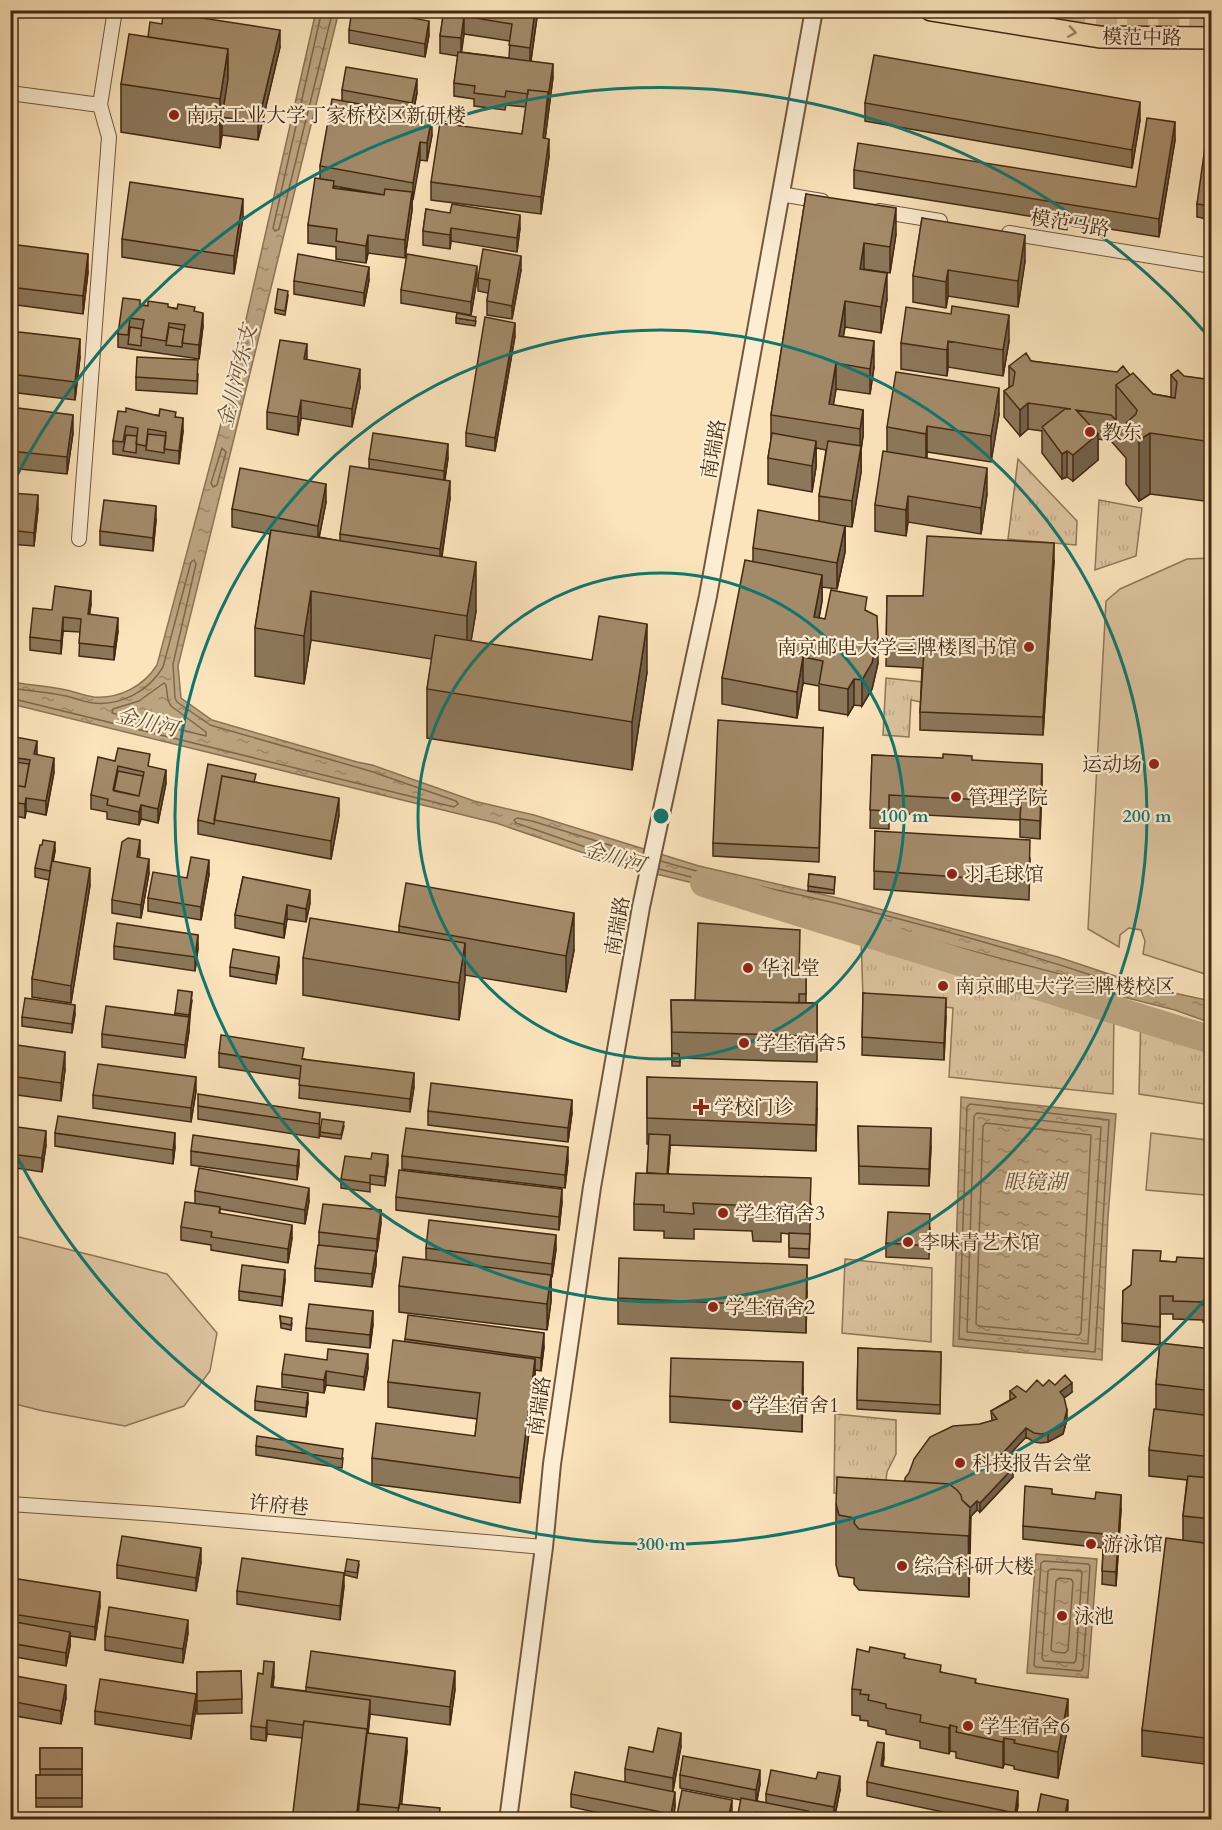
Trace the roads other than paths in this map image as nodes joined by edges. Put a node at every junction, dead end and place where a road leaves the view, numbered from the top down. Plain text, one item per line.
1 (115, 10) edge
2 (814, 10) edge
3 (931, 10) edge
4 (1212, 39) edge
5 (10, 93) edge
6 (100, 105) junction
7 (780, 195) junction
8 (837, 204) edge
9 (871, 209) edge
10 (952, 223) edge
11 (999, 231) edge
12 (1212, 266) edge
13 (79, 539) dead end
14 (10, 1504) edge
15 (544, 1546) junction
16 (508, 1820) edge

1 - 6 street
2 - 7 street, 南瑞路
3 -> 4 main road, 模范中路
5 - 6 street
6 - 13 street
7 - 8 street
7 - 15 street, 南瑞路
9 - 10 street
11 - 12 street, 模范马路
14 - 15 street, 许府巷
15 - 16 street, 南瑞路

